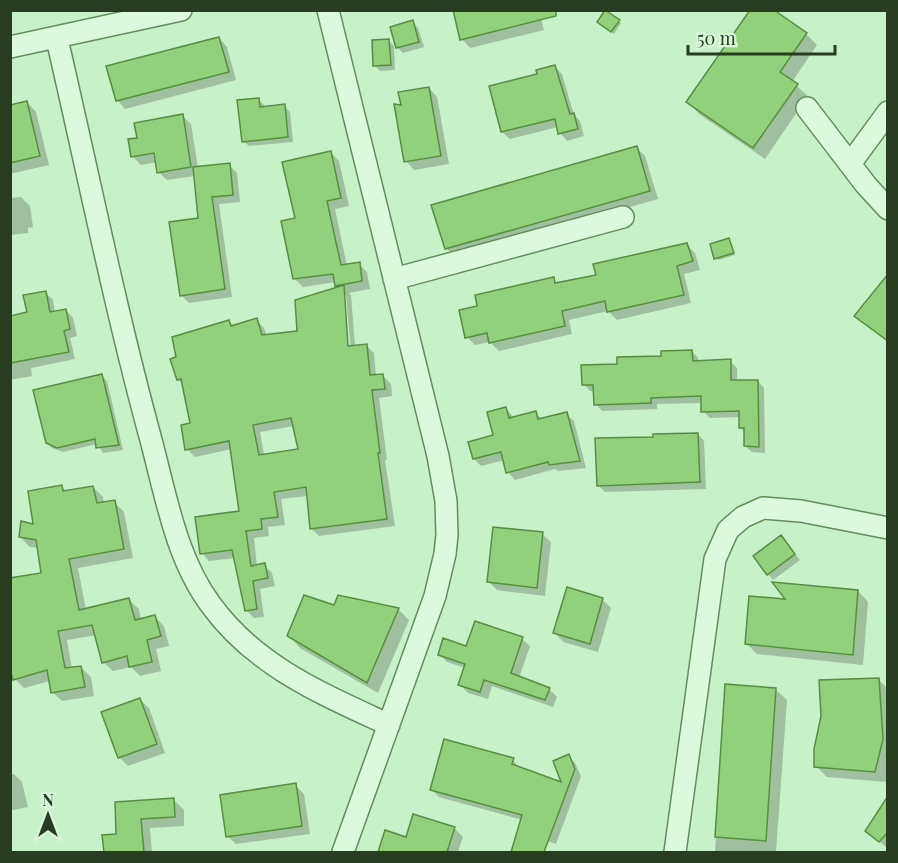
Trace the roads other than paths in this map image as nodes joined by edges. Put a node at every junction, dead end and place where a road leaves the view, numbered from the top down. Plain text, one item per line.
1 (181, 10) edge
2 (328, 10) edge
3 (57, 39) junction
4 (10, 47) edge
5 (807, 108) dead end
6 (888, 112) edge
7 (850, 164) junction
8 (888, 209) edge
9 (623, 217) dead end
10 (394, 279) junction
11 (888, 528) edge
12 (389, 725) junction
13 (343, 852) edge
14 (675, 852) edge

1 - 3 street
2 - 10 street
3 - 4 street
3 - 12 street
5 - 7 street
6 - 7 street
7 - 8 street
9 - 10 street
10 - 12 street
11 - 14 street
12 - 13 street

